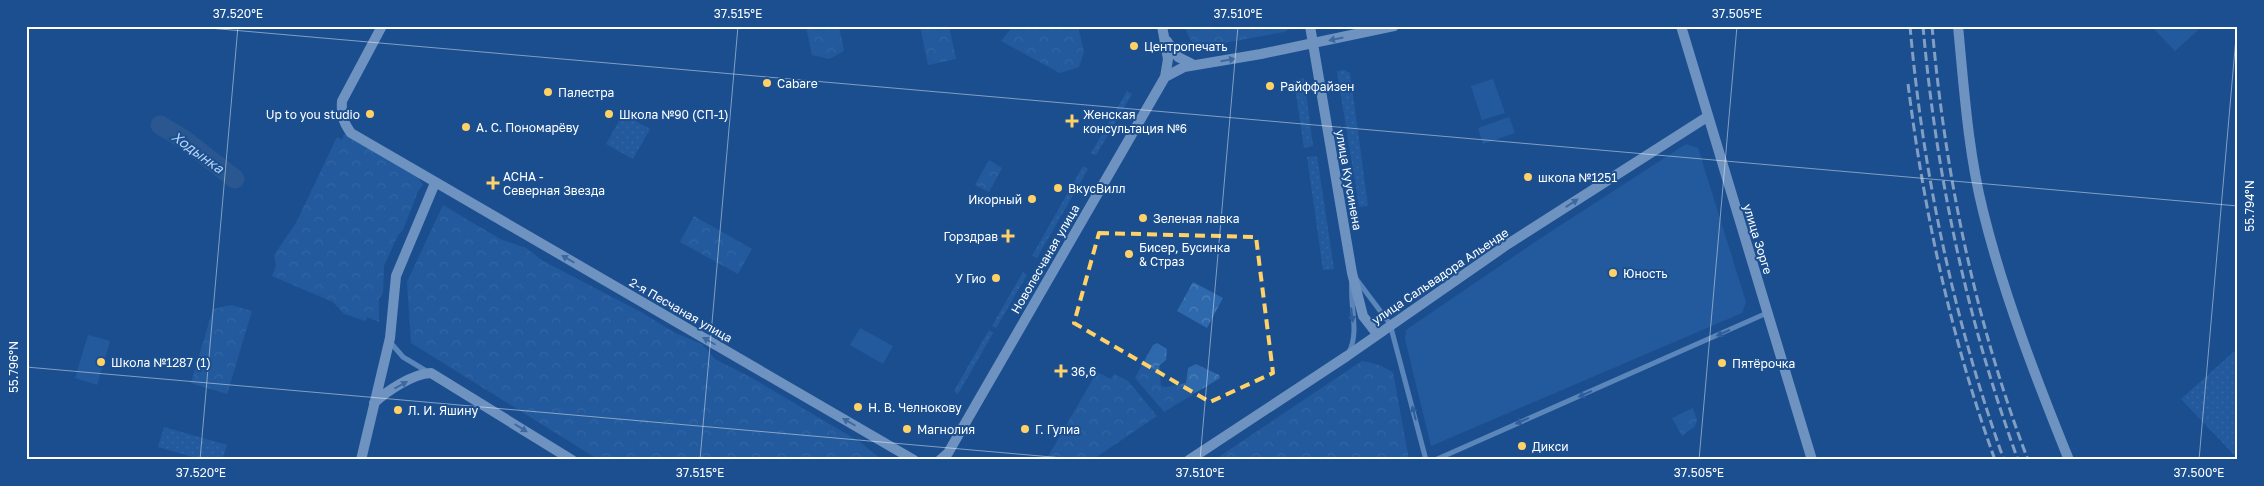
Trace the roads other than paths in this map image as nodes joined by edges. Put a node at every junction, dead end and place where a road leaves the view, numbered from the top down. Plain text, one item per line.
1 (382, 26) edge
2 (1310, 26) edge
3 (1394, 26) edge
4 (1680, 26) edge
5 (1958, 26) edge
6 (1163, 30) edge
7 (1313, 44) junction
8 (1195, 65) junction
9 (1165, 77) junction
10 (1707, 117) junction
11 (435, 183) junction
12 (1352, 273) junction
13 (1767, 313) junction
14 (1390, 324) junction
15 (1377, 334) junction
16 (389, 342) junction
17 (1347, 356) junction
18 (431, 373) junction
19 (374, 403) junction
20 (945, 457) edge
21 (361, 460) edge
22 (572, 460) edge
23 (914, 460) edge
24 (1189, 460) edge
25 (1426, 460) edge
26 (1435, 460) edge
27 (1812, 460) edge
28 (2068, 460) edge

1 - 11 street, 2-я Песчаная улица
2 - 7 street, улица Куусинена
3 -> 7 street
4 - 10 street, улица Зорге
5 - 28 street
6 - 8 street
6 - 9 street
8 -> 7 street
7 - 12 street, улица Куусинена
8 - 9 street
9 - 20 street, Новопесчаная улица
10 - 13 street, улица Зорге
14 -> 10 street, улица Сальвадора Альенде
11 - 16 street
23 -> 11 street, 2-я Песчаная улица
12 - 14 street
12 - 15 street, улица Куусинена
12 -> 17 street
13 -> 26 street
13 - 27 street, улица Зорге
14 - 15 street, улица Сальвадора Альенде
25 -> 14 street
15 - 17 street, улица Сальвадора Альенде
16 - 18 street
16 - 19 street
17 - 24 street, улица Сальвадора Альенде
19 -> 18 street
18 -> 22 street
19 - 21 street

